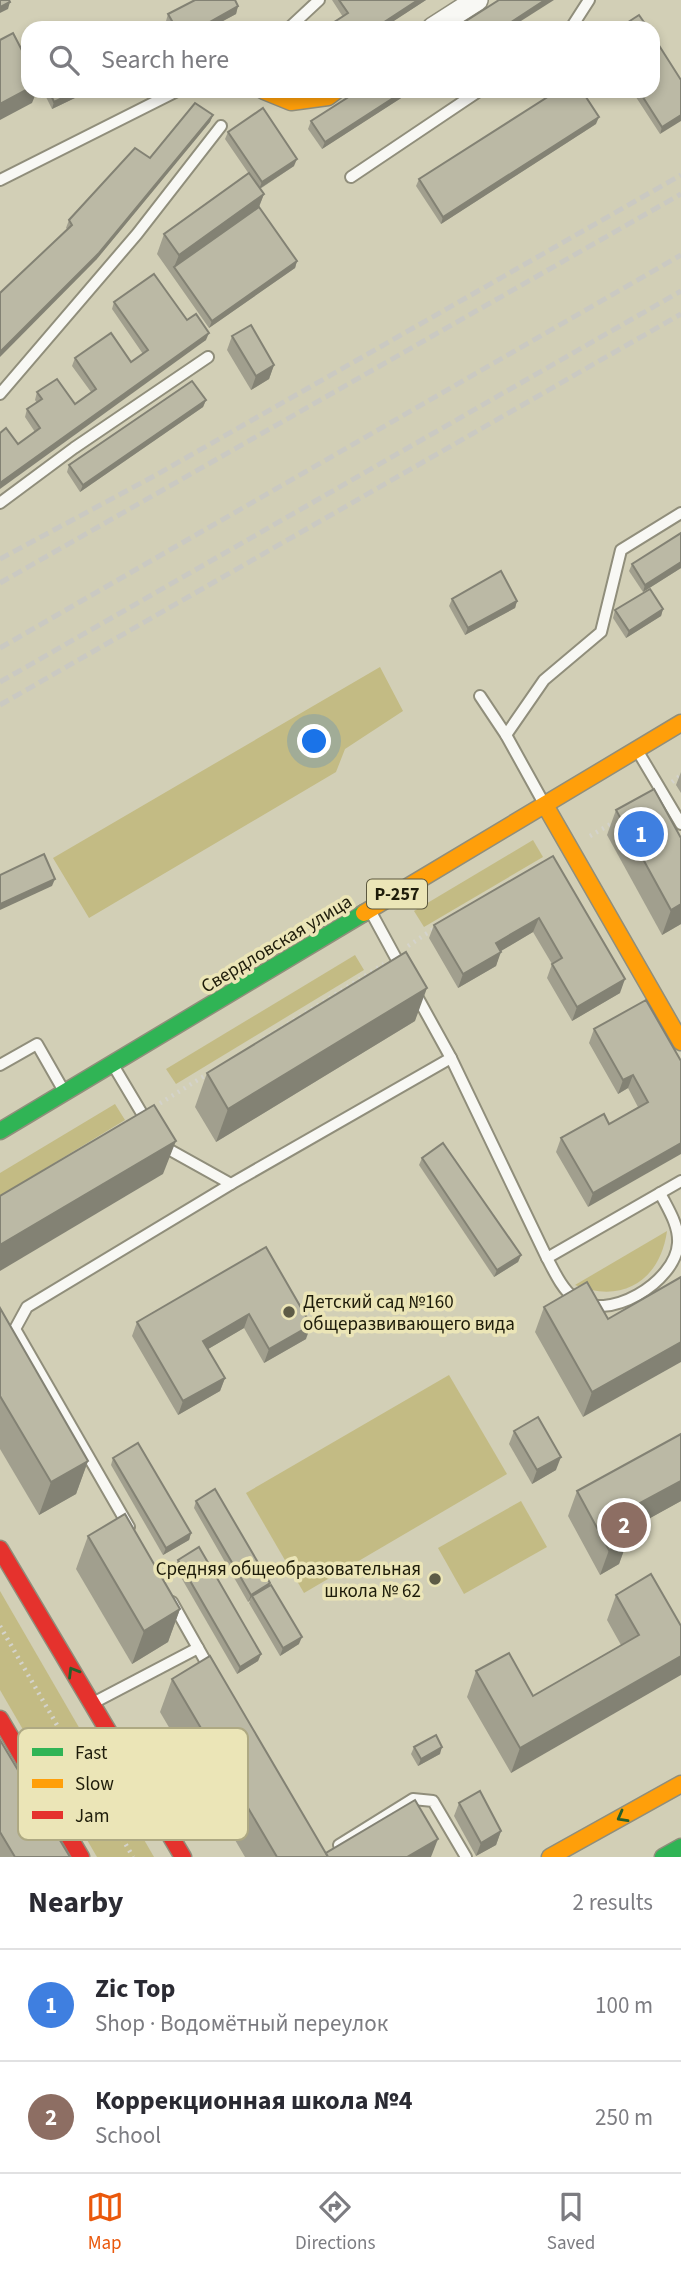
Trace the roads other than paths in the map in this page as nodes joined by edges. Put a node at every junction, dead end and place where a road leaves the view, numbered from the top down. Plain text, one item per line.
1 (319, 0) edge
2 (477, 0) edge
3 (589, 0) edge
4 (296, 21) edge
5 (444, 21) edge
6 (576, 21) edge
7 (163, 98) edge
8 (281, 98) edge
9 (321, 98) edge
10 (469, 98) edge
11 (220, 126) dead end
12 (351, 177) dead end
13 (0, 180) edge
14 (208, 357) dead end
15 (0, 394) edge
16 (0, 503) edge
17 (681, 513) edge
18 (480, 696) dead end
19 (681, 723) edge
20 (506, 735) junction
21 (637, 750) junction
22 (545, 805) junction
23 (681, 824) edge
24 (370, 911) junction
25 (681, 1041) edge
26 (451, 1058) junction
27 (0, 1065) edge
28 (113, 1065) junction
29 (65, 1093) junction
30 (0, 1131) edge
31 (681, 1181) edge
32 (231, 1184) junction
33 (660, 1193) junction
34 (547, 1258) junction
35 (137, 1542) edge
36 (0, 1549) edge
37 (164, 1589) edge
38 (198, 1648) junction
39 (219, 1684) edge
40 (92, 1704) junction
41 (0, 1718) edge
42 (106, 1728) edge
43 (18, 1749) edge
44 (681, 1784) edge
45 (71, 1840) edge
46 (173, 1840) edge
47 (681, 1847) edge
48 (328, 1852) edge
49 (81, 1857) edge
50 (183, 1857) edge
51 (466, 1857) edge
52 (550, 1857) edge
53 (663, 1857) edge

1 - 4 lane
2 - 5 street
3 - 6 lane
7 - 13 lane
8 - 9 main road
10 - 12 lane
11 - 15 lane
14 - 16 lane
17 - 20 lane
18 - 20 lane
19 - 21 main road, Свердловская улица / Р-257
20 - 22 lane
21 - 22 main road, Свердловская улица / Р-257
21 - 23 lane
22 - 24 main road, Свердловская улица / Р-257
22 - 25 main road
24 - 26 lane
24 - 28 main road, Свердловская улица / Р-257
26 - 32 lane
26 - 34 lane
27 - 29 lane
28 - 29 main road, Свердловская улица / Р-257
28 - 32 lane
29 - 30 main road, Свердловская улица / Р-257
31 - 33 lane
32 - 35 lane
33 - 34 lane
33 - 34 lane
40 -> 36 main road
37 - 38 lane
38 - 39 lane
38 - 40 lane
40 - 42 main road
41 - 43 main road
44 -> 52 main road
45 - 49 main road
46 - 50 main road
47 - 53 main road
48 - 51 lane

